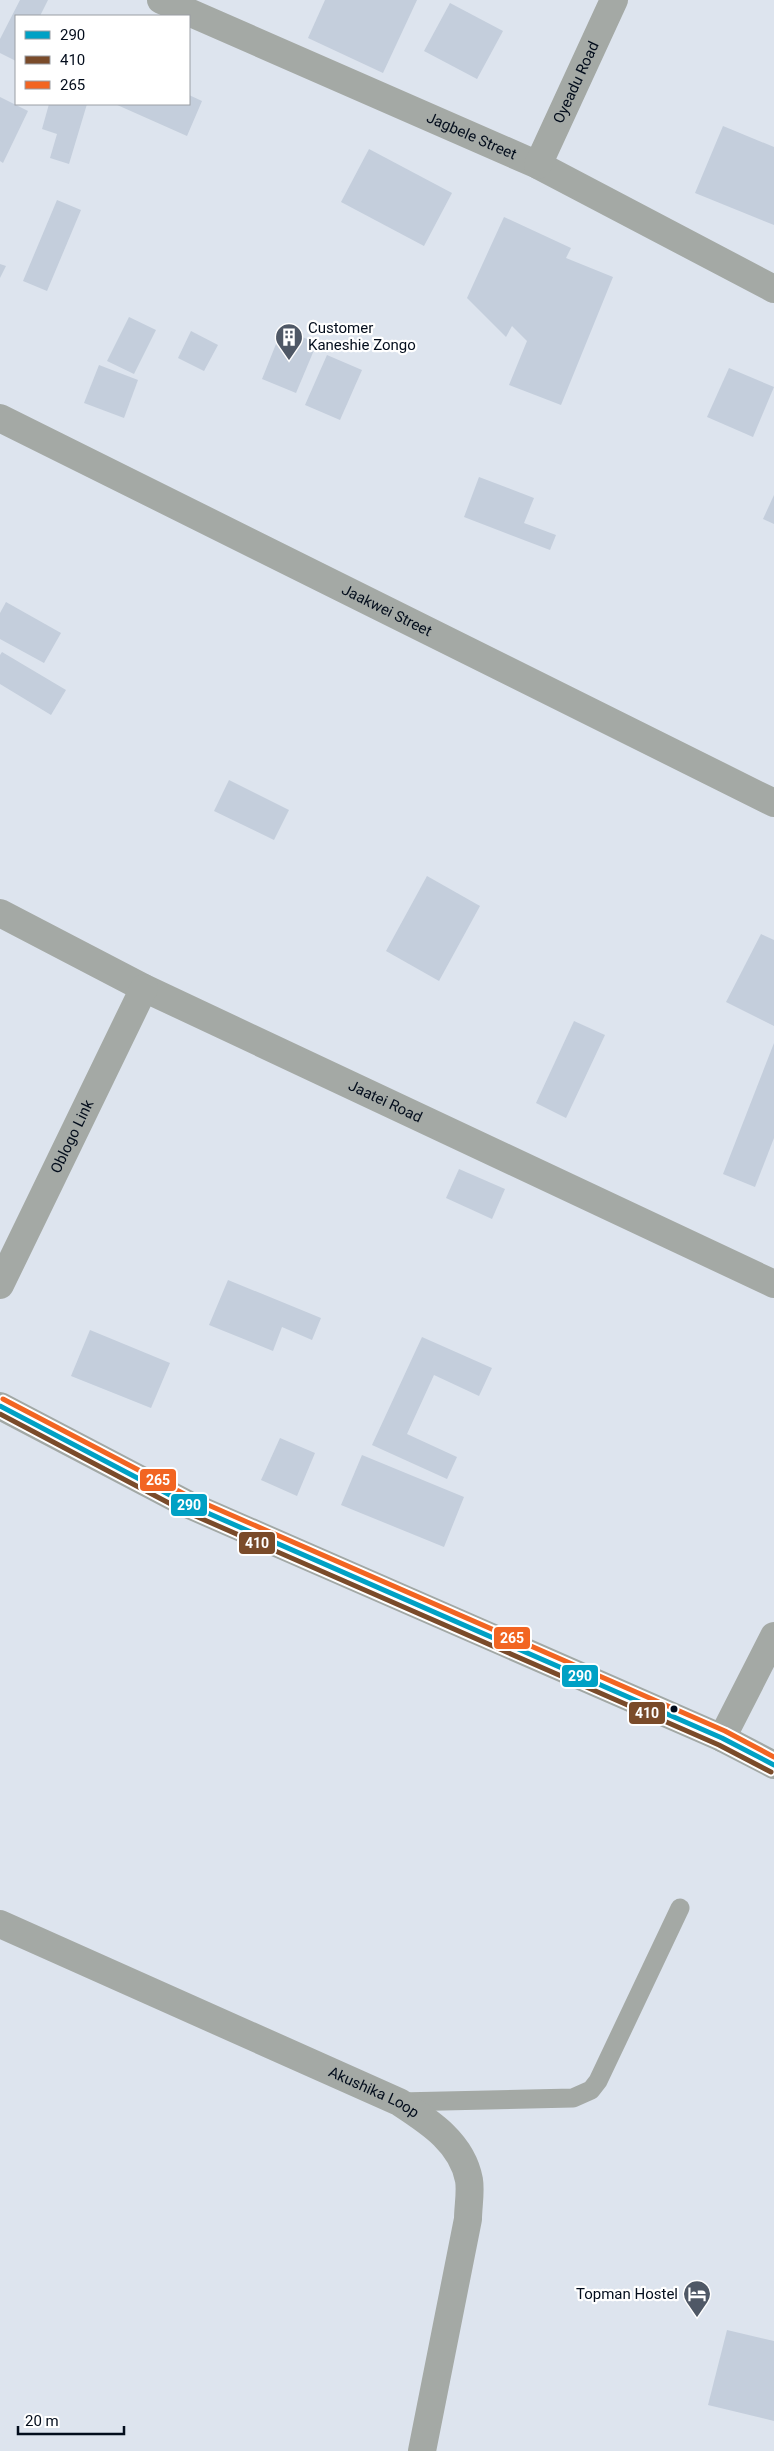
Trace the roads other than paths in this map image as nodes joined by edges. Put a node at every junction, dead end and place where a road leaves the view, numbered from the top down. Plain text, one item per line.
1 (161, 0) edge
2 (614, 0) edge
3 (538, 165) junction
4 (774, 289) edge
5 (0, 418) edge
6 (774, 802) edge
7 (0, 913) edge
8 (144, 988) junction
9 (774, 1284) edge
10 (0, 1285) edge
11 (0, 1406) edge
12 (774, 1636) edge
13 (722, 1738) junction
14 (774, 1765) edge
15 (680, 1908) dead end
16 (0, 1924) edge
17 (399, 2102) junction
18 (422, 2451) edge

1 - 3 street, Jagbele Street
2 - 3 street, Oyeadu Road
3 - 4 street, Jagbele Street
5 - 6 street, Jaakwei Street
7 - 8 street, Jaatei Road
8 - 9 street, Jaatei Road
8 - 10 street, Oblogo Link
11 - 13 main road
12 - 13 street
13 - 14 main road
15 - 17 lane
16 - 17 street, Akushika Loop
17 - 18 street, Akushika Loop

